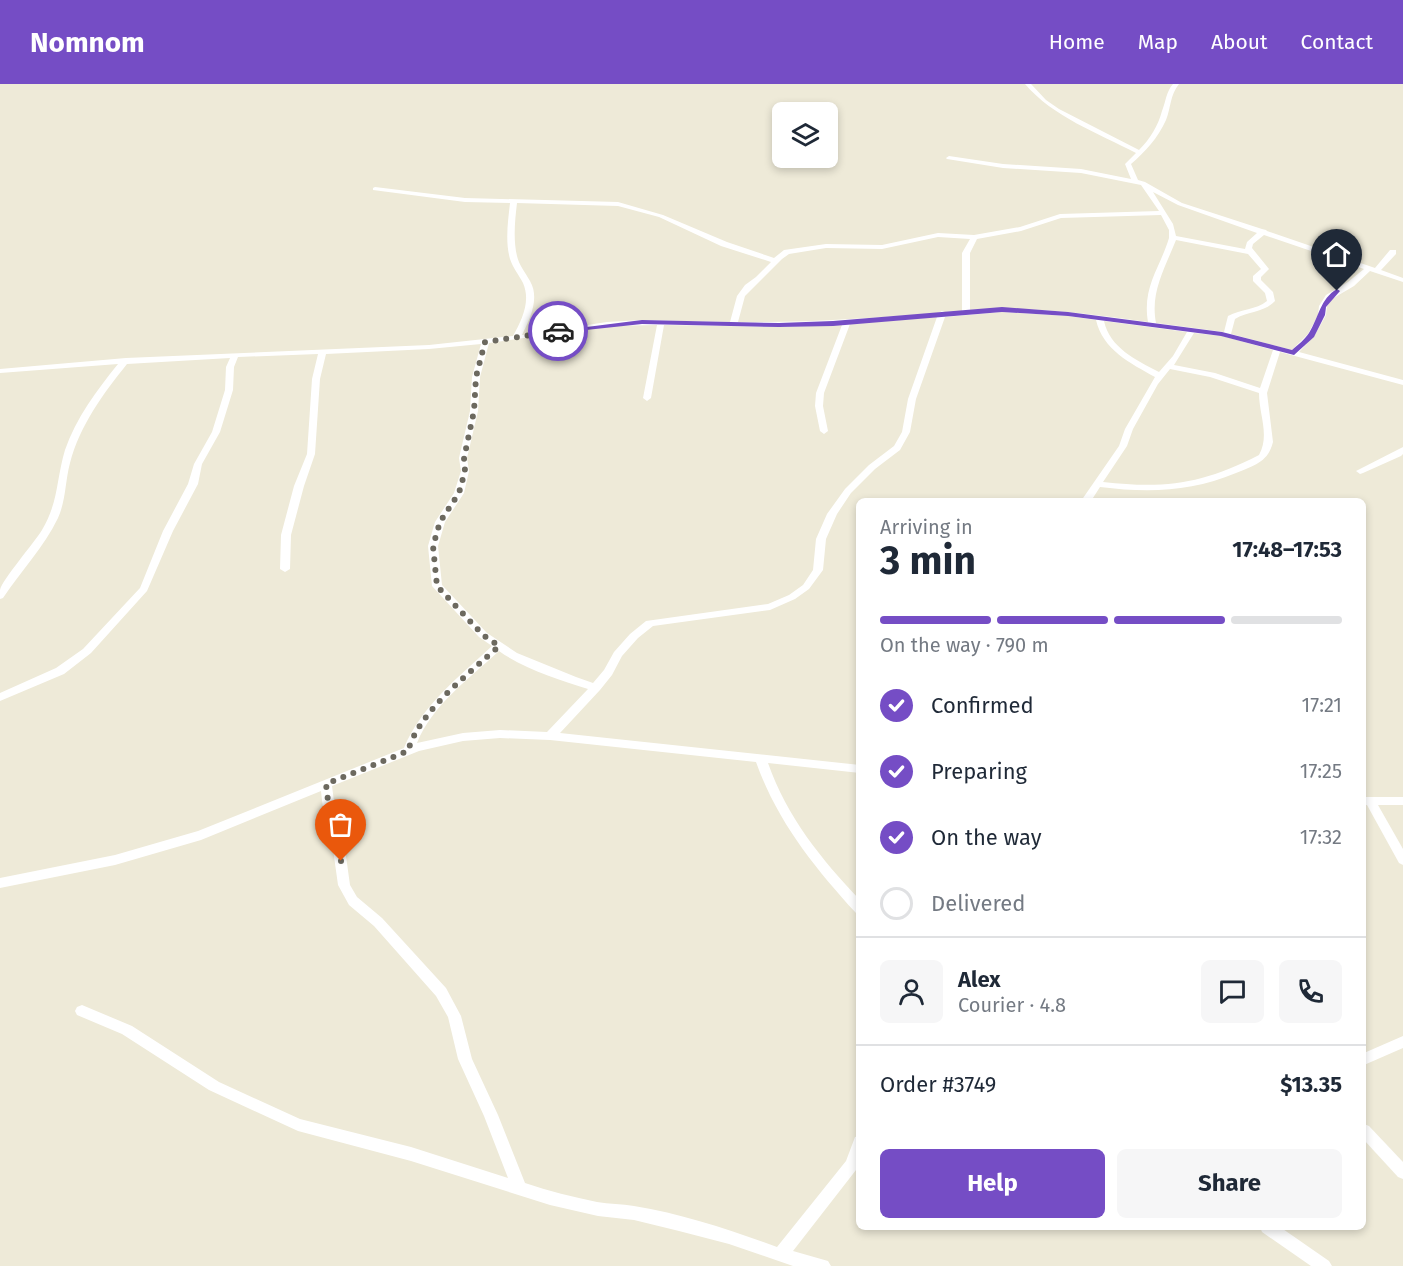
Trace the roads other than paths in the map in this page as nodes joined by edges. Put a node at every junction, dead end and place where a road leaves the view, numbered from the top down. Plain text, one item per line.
1 (1028, 84) edge
2 (1176, 84) edge
3 (1141, 153) junction
4 (949, 158) dead end
5 (1135, 181) junction
6 (1145, 184) junction
7 (375, 189) dead end
8 (514, 201) junction
9 (1161, 213) junction
10 (1264, 231) junction
11 (974, 237) junction
12 (1173, 237) junction
13 (1249, 252) junction
14 (1393, 252) dead end
15 (775, 261) junction
16 (1373, 269) junction
17 (1403, 279) edge
18 (966, 311) junction
19 (942, 313) junction
20 (1100, 319) junction
21 (661, 322) junction
22 (847, 322) junction
23 (734, 323) junction
24 (1153, 326) junction
25 (1192, 330) junction
26 (1227, 335) junction
27 (516, 338) junction
28 (485, 342) junction
29 (1278, 348) junction
30 (323, 351) junction
31 (1294, 353) junction
32 (236, 354) junction
33 (126, 360) junction
34 (1168, 366) junction
35 (0, 371) edge
36 (1160, 376) junction
37 (1401, 383) edge
38 (1263, 392) junction
39 (1403, 394) edge
40 (647, 398) dead end
41 (824, 431) dead end
42 (1403, 450) edge
43 (1360, 471) dead end
44 (1097, 484) junction
45 (1088, 498) edge
46 (285, 569) dead end
47 (0, 596) edge
48 (499, 646) junction
49 (596, 687) junction
50 (0, 697) edge
51 (550, 736) junction
52 (408, 751) junction
53 (761, 759) junction
54 (856, 769) edge
55 (326, 784) junction
56 (1367, 801) edge
57 (1403, 801) edge
58 (1403, 860) edge
59 (0, 884) edge
60 (856, 904) edge
61 (82, 1011) dead end
62 (1403, 1042) edge
63 (1366, 1058) edge
64 (1366, 1133) edge
65 (856, 1152) edge
66 (1403, 1172) edge
67 (520, 1189) junction
68 (1271, 1230) edge
69 (780, 1255) junction
70 (805, 1264) edge
71 (823, 1266) edge
72 (1324, 1266) edge

1 - 3 street
2 - 3 street
3 - 5 street
4 - 5 street
5 - 6 street
6 - 9 street
6 - 10 street
7 - 8 street
8 - 15 street
8 - 27 street
9 - 11 street
9 - 12 street
10 - 13 street
10 - 16 street
11 - 15 street
11 - 18 street
12 - 13 street
12 - 24 street
13 - 26 street
14 - 16 street
15 - 23 street
16 - 17 street
16 - 31 street
18 - 19 street
18 - 20 street
19 - 22 street
19 - 49 street
20 - 24 street
20 - 36 street
21 - 23 street
21 - 27 street
21 - 40 street
22 - 23 street
22 - 41 street
24 - 25 street
25 - 26 street
25 - 34 street
26 - 29 street
27 - 28 street
28 - 30 street
28 - 48 street
29 - 31 street
29 - 38 street
30 - 32 street
30 - 46 street
31 - 37 street
32 - 33 street
32 - 50 street
33 - 35 street
33 - 47 street
34 - 36 street
34 - 38 street
36 - 44 street
37 - 39 street
38 - 44 street
42 - 43 street
44 - 45 street
48 - 49 street
48 - 52 street
49 - 51 street
51 - 52 street
51 - 53 street
52 - 55 street
53 - 54 street
53 - 60 street
55 - 59 street
55 - 67 street
56 - 57 street
56 - 58 street
61 - 67 street
62 - 63 street
64 - 66 street
65 - 69 street
67 - 69 street
68 - 72 street
69 - 70 street
70 - 71 street

